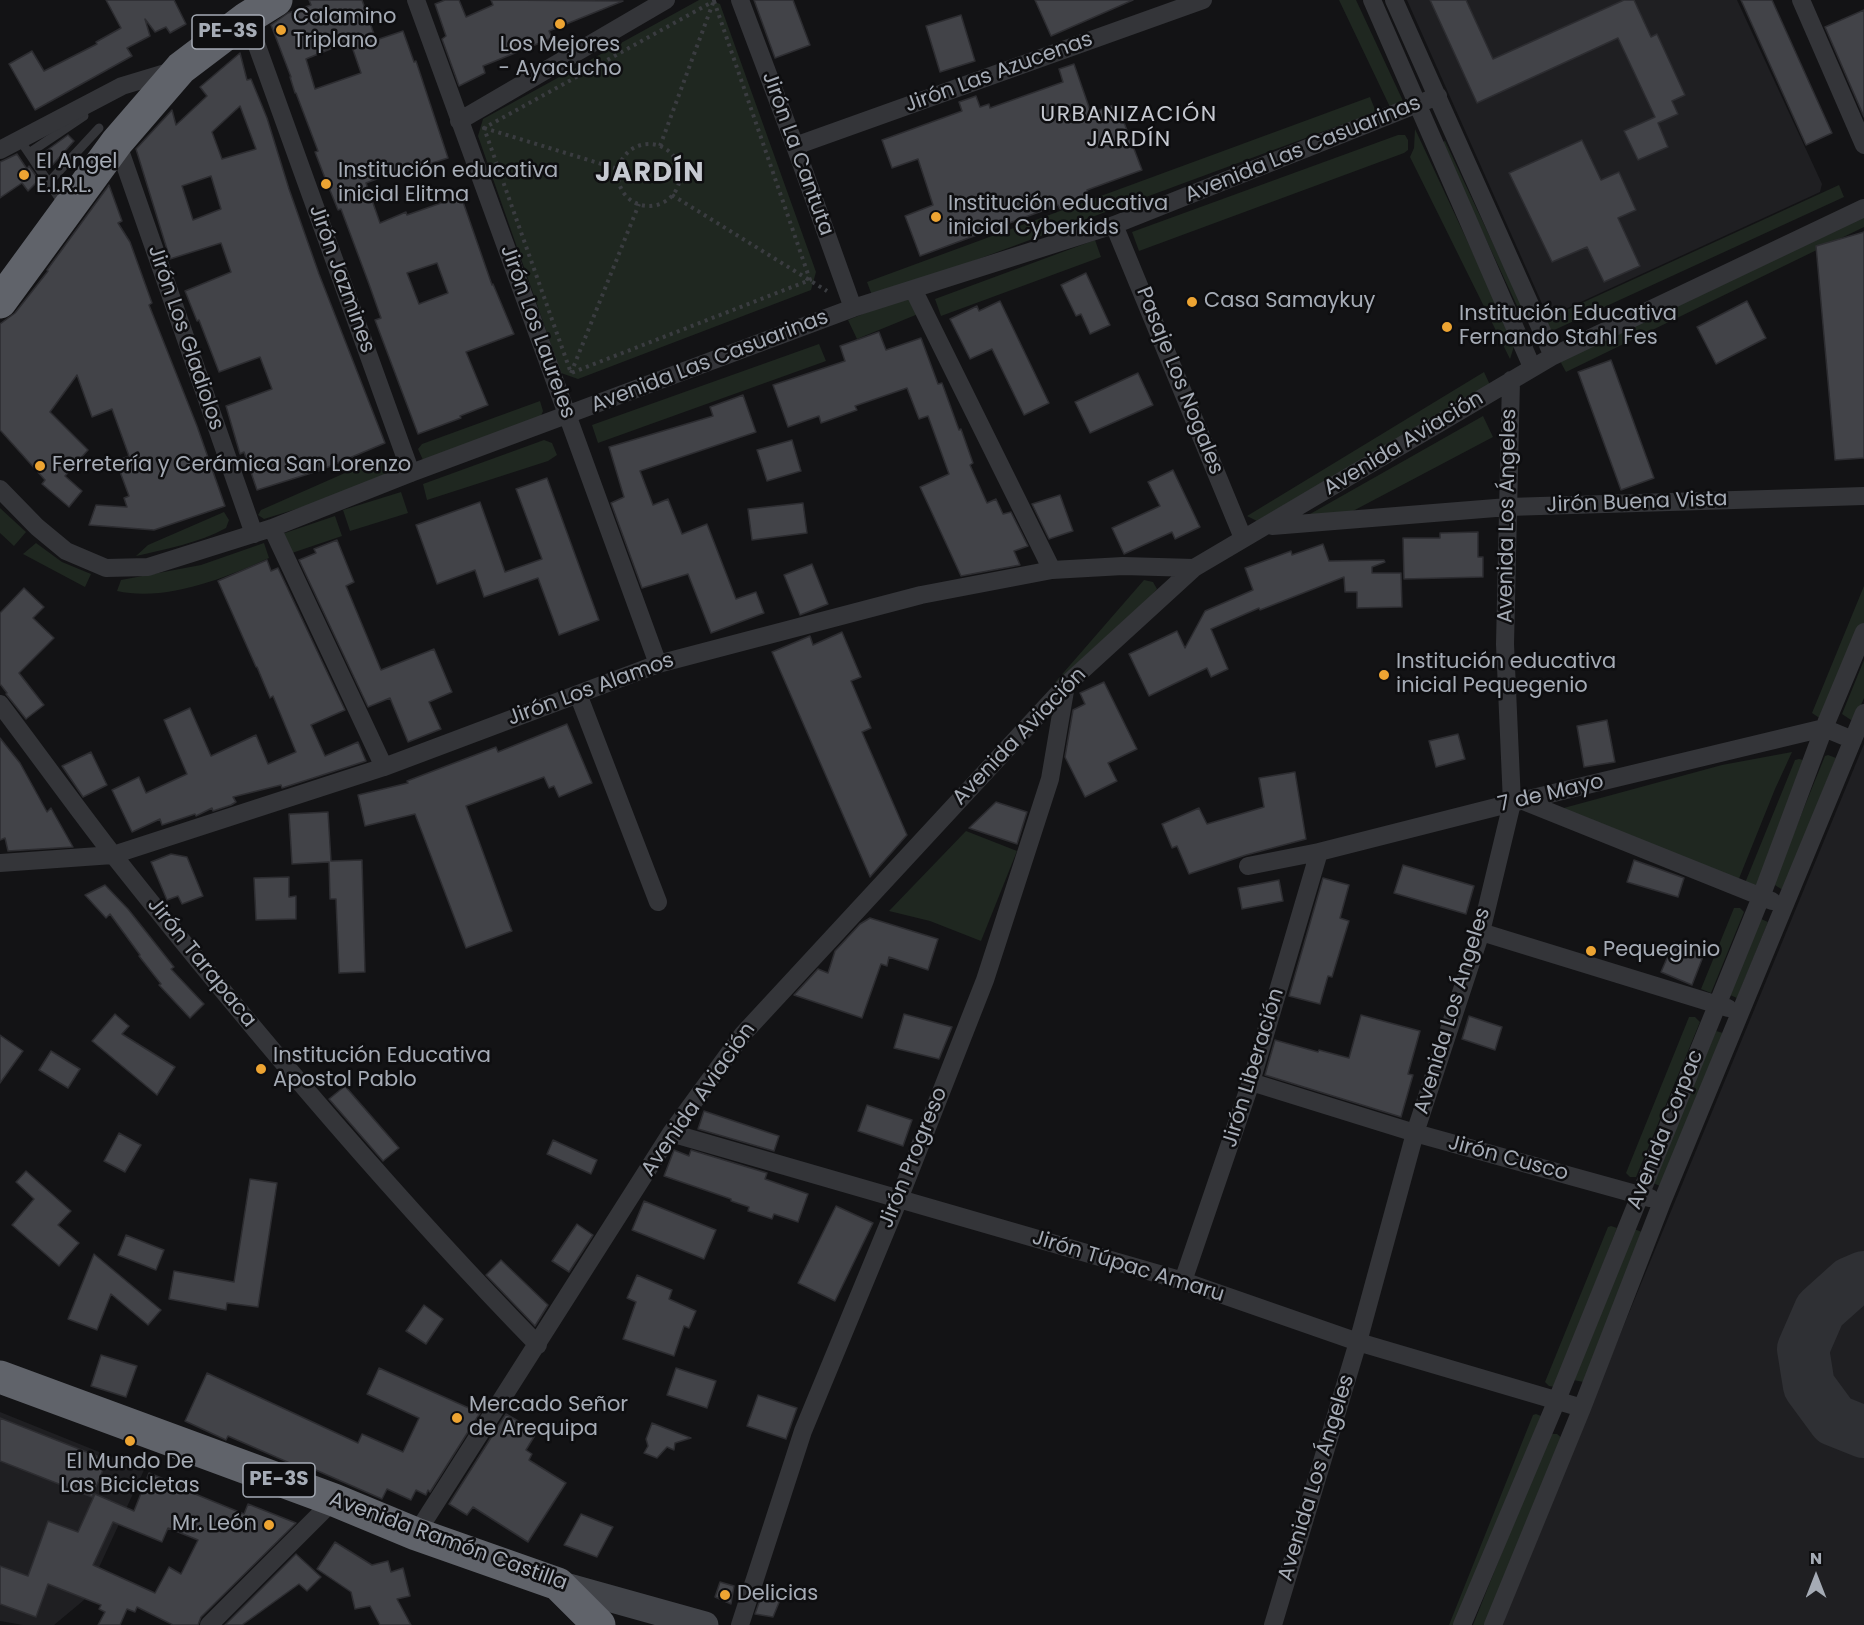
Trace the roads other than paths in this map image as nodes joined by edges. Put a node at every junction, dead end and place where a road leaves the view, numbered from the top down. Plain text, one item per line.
1 (276, 0) edge
2 (416, 0) edge
3 (666, 0) edge
4 (740, 0) edge
5 (1203, 0) edge
6 (1372, 0) edge
7 (1394, 0) edge
8 (1801, 0) edge
9 (247, 18) junction
10 (181, 68) junction
11 (1438, 96) junction
12 (1417, 106) junction
13 (80, 113) junction
14 (459, 121) junction
15 (108, 135) junction
16 (1864, 145) edge
17 (25, 146) junction
18 (795, 146) junction
19 (0, 150) edge
20 (48, 182) junction
21 (1864, 208) edge
22 (68, 212) junction
23 (1114, 225) junction
24 (914, 289) junction
25 (0, 302) edge
26 (854, 308) junction
27 (1553, 356) junction
28 (1532, 367) junction
29 (1511, 380) junction
30 (568, 415) junction
31 (411, 473) junction
32 (0, 489) edge
33 (1864, 496) edge
34 (1508, 507) junction
35 (1267, 526) junction
36 (272, 528) junction
37 (254, 534) junction
38 (1243, 538) junction
39 (1194, 568) junction
40 (1052, 570) junction
41 (1864, 632) edge
42 (658, 664) junction
43 (1066, 685) junction
44 (578, 694) junction
45 (0, 704) edge
46 (1864, 713) edge
47 (1824, 728) junction
48 (1853, 740) junction
49 (384, 767) junction
50 (1517, 802) junction
51 (1319, 852) junction
52 (113, 855) junction
53 (0, 863) edge
54 (1248, 866) dead end
55 (1761, 897) junction
56 (658, 902) dead end
57 (1785, 906) junction
58 (1480, 932) junction
59 (1717, 1005) junction
60 (1742, 1013) junction
61 (1251, 1082) junction
62 (671, 1133) junction
63 (1415, 1133) junction
64 (1640, 1195) junction
65 (899, 1199) junction
66 (1662, 1202) junction
67 (1183, 1281) junction
68 (1358, 1342) junction
69 (538, 1345) junction
70 (0, 1377) edge
71 (1557, 1400) junction
72 (1582, 1408) junction
73 (334, 1500) junction
74 (416, 1534) junction
75 (558, 1584) junction
76 (700, 1624) edge
77 (209, 1625) edge
78 (599, 1625) edge
79 (740, 1625) edge
80 (1273, 1625) edge
81 (1462, 1625) edge
82 (1493, 1625) edge

1 - 9 highway, PE-3S
2 - 14 street, Jirón Los Laureles
3 - 14 street
4 - 18 street, Jirón La Cantuta
5 - 18 street, Jirón Las Azucenas
6 - 12 street
7 - 11 street
8 - 16 street
9 - 10 highway, PE-3S
9 - 31 street, Jirón Jazmines
10 - 13 street
10 - 15 highway, PE-3S
11 - 12 street, Avenida Las Casuarinas
11 - 27 street
12 - 23 street, Avenida Las Casuarinas
12 - 28 street
13 - 15 lane
13 - 17 street
14 - 30 street, Jirón Los Laureles
15 - 20 lane
15 - 22 highway, PE-3S
15 - 37 street, Jirón Los Gladiolos
17 - 19 street
17 - 20 lane
18 - 26 street, Jirón La Cantuta
20 - 22 lane
21 - 27 street, Avenida Aviación
22 - 25 highway, PE-3S
23 - 24 street, Avenida Las Casuarinas
23 - 38 street, Pasaje Los Nogales
24 - 26 street, Avenida Las Casuarinas
24 - 40 street
26 - 30 street, Avenida Las Casuarinas
27 - 28 street, Avenida Aviación
28 - 29 street, Avenida Aviación
29 - 34 street, Avenida Los Ángeles
29 - 35 street, Avenida Aviación
30 - 31 street, Avenida Las Casuarinas
30 - 42 street, Jirón Los Laureles
31 - 36 street, Avenida Las Casuarinas
32 - 37 street, Avenida Las Casuarinas
33 - 34 street, Jirón Buena Vista
34 - 35 street, Jirón Buena Vista
34 - 50 street, Avenida Los Ángeles
35 - 38 street, Avenida Aviación
36 - 37 street, Avenida Las Casuarinas
36 - 49 street
38 - 39 street, Avenida Aviación
39 - 40 street, Jirón Los Alamos
39 - 43 street, Avenida Aviación
40 - 42 street, Jirón Los Alamos
41 - 47 street, Avenida Corpac
42 - 44 street, Jirón Los Alamos
43 - 62 street, Avenida Aviación
43 - 65 street, Jirón Progreso
44 - 49 street, Jirón Los Alamos
44 - 56 street
45 - 52 street, Jirón Tarapaca
46 - 48 street, Avenida Corpac
47 - 48 street
47 - 50 street, 7 de Mayo
47 - 55 street, Avenida Corpac
48 - 57 street, Avenida Corpac
49 - 52 street, Jirón Los Alamos
50 - 51 street, 7 de Mayo
50 - 55 street
50 - 58 street, Avenida Los Ángeles
51 - 54 street, 7 de Mayo
51 - 61 street, Jirón Liberación
52 - 53 street, Jirón Los Alamos
52 - 69 street, Jirón Tarapaca
55 - 57 street
55 - 59 street, Avenida Corpac
57 - 60 street, Avenida Corpac
58 - 59 street
58 - 63 street, Avenida Los Ángeles
59 - 60 street
59 - 64 street, Avenida Corpac
60 - 66 street, Avenida Corpac
61 - 63 street, Jirón Cusco
61 - 67 street, Jirón Liberación
62 - 65 street, Jirón Túpac Amaru
62 - 69 street, Avenida Aviación
63 - 64 street, Jirón Cusco
63 - 68 street, Avenida Los Ángeles
64 - 66 street, Jirón Cusco
64 - 71 street, Avenida Corpac
65 - 67 street, Jirón Túpac Amaru
65 - 79 street, Jirón Progreso
66 - 72 street, Avenida Corpac
67 - 68 street, Jirón Túpac Amaru
68 - 71 street, Jirón Túpac Amaru
68 - 80 street, Avenida Los Ángeles
69 - 74 street, Avenida Aviación
70 - 73 highway, Avenida Ramón Castilla / PE-3S
71 - 72 street, Jirón Túpac Amaru
71 - 81 street, Avenida Corpac
72 - 82 street, Avenida Corpac
73 - 74 highway, Avenida Ramón Castilla / PE-3S
73 - 77 street
74 - 75 highway, Avenida Ramón Castilla / PE-3S
75 - 76 street, Avenida Ramón Castilla
75 - 78 highway, PE-3S

